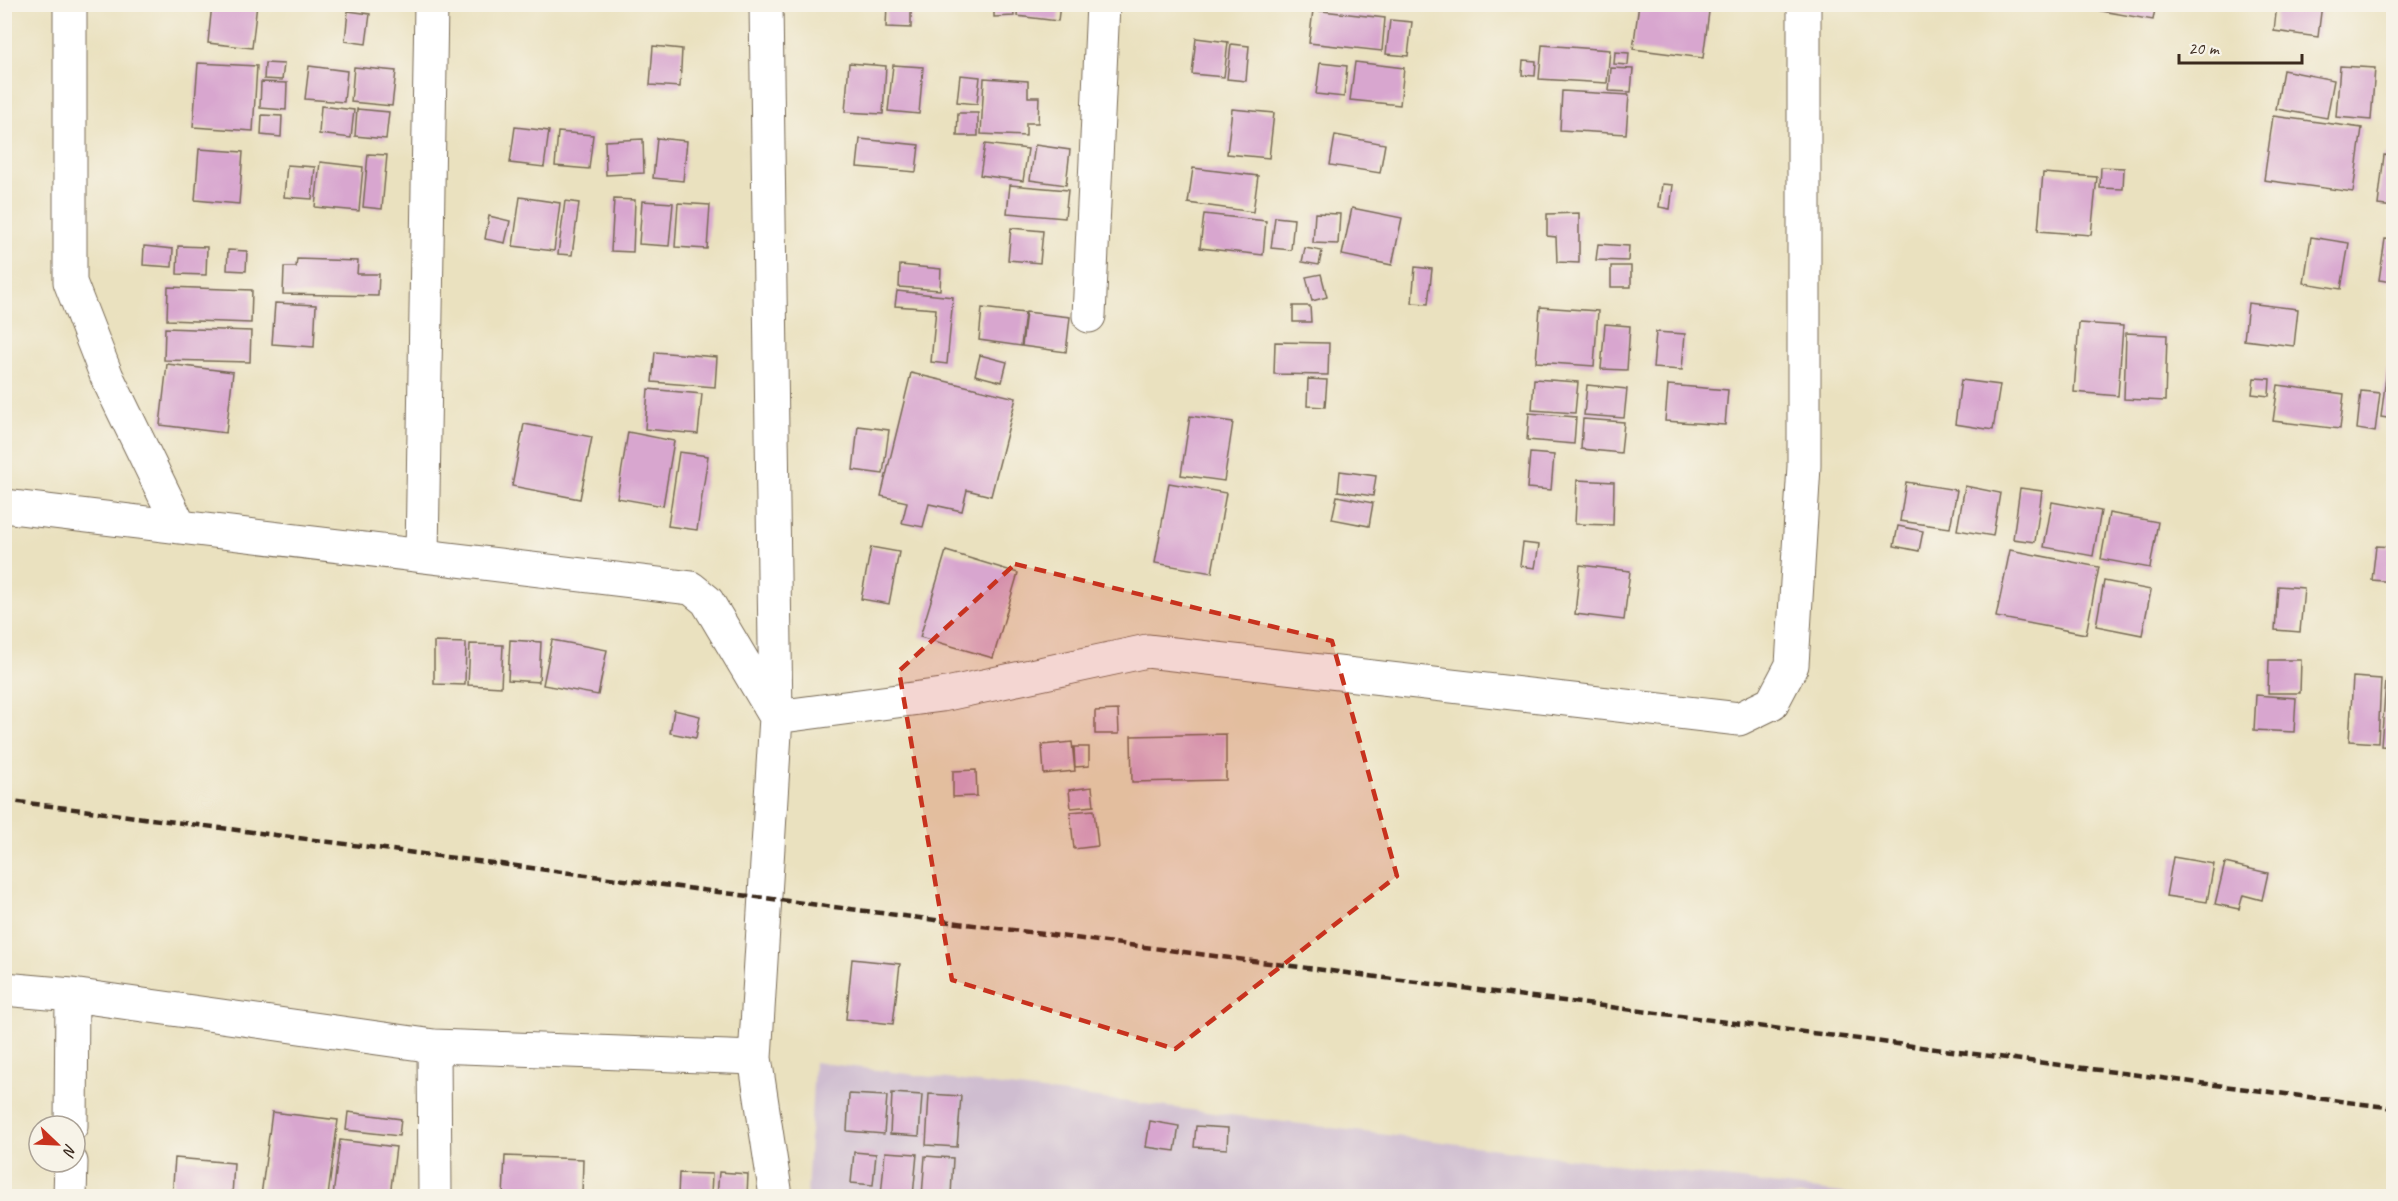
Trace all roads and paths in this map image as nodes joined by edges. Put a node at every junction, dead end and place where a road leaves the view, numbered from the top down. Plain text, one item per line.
1 (70, 4) edge
2 (431, 4) edge
3 (766, 4) edge
4 (1103, 4) edge
5 (1804, 4) edge
6 (1089, 316) dead end
7 (4, 506) edge
8 (180, 527) junction
9 (422, 555) junction
10 (776, 717) junction
11 (4, 989) edge
12 (72, 995) junction
13 (434, 1046) junction
14 (755, 1058) junction
15 (71, 1114) edge
16 (71, 1174) edge
17 (70, 1197) edge
18 (435, 1197) edge
19 (776, 1197) edge

1 - 8 street
2 - 9 street
3 - 10 street
4 - 6 street
5 - 10 street
7 - 8 street
8 - 9 street
9 - 10 street
10 - 14 street
11 - 12 street
12 - 13 street
12 - 15 street
13 - 14 street
13 - 18 street
14 - 19 street
16 - 17 street

